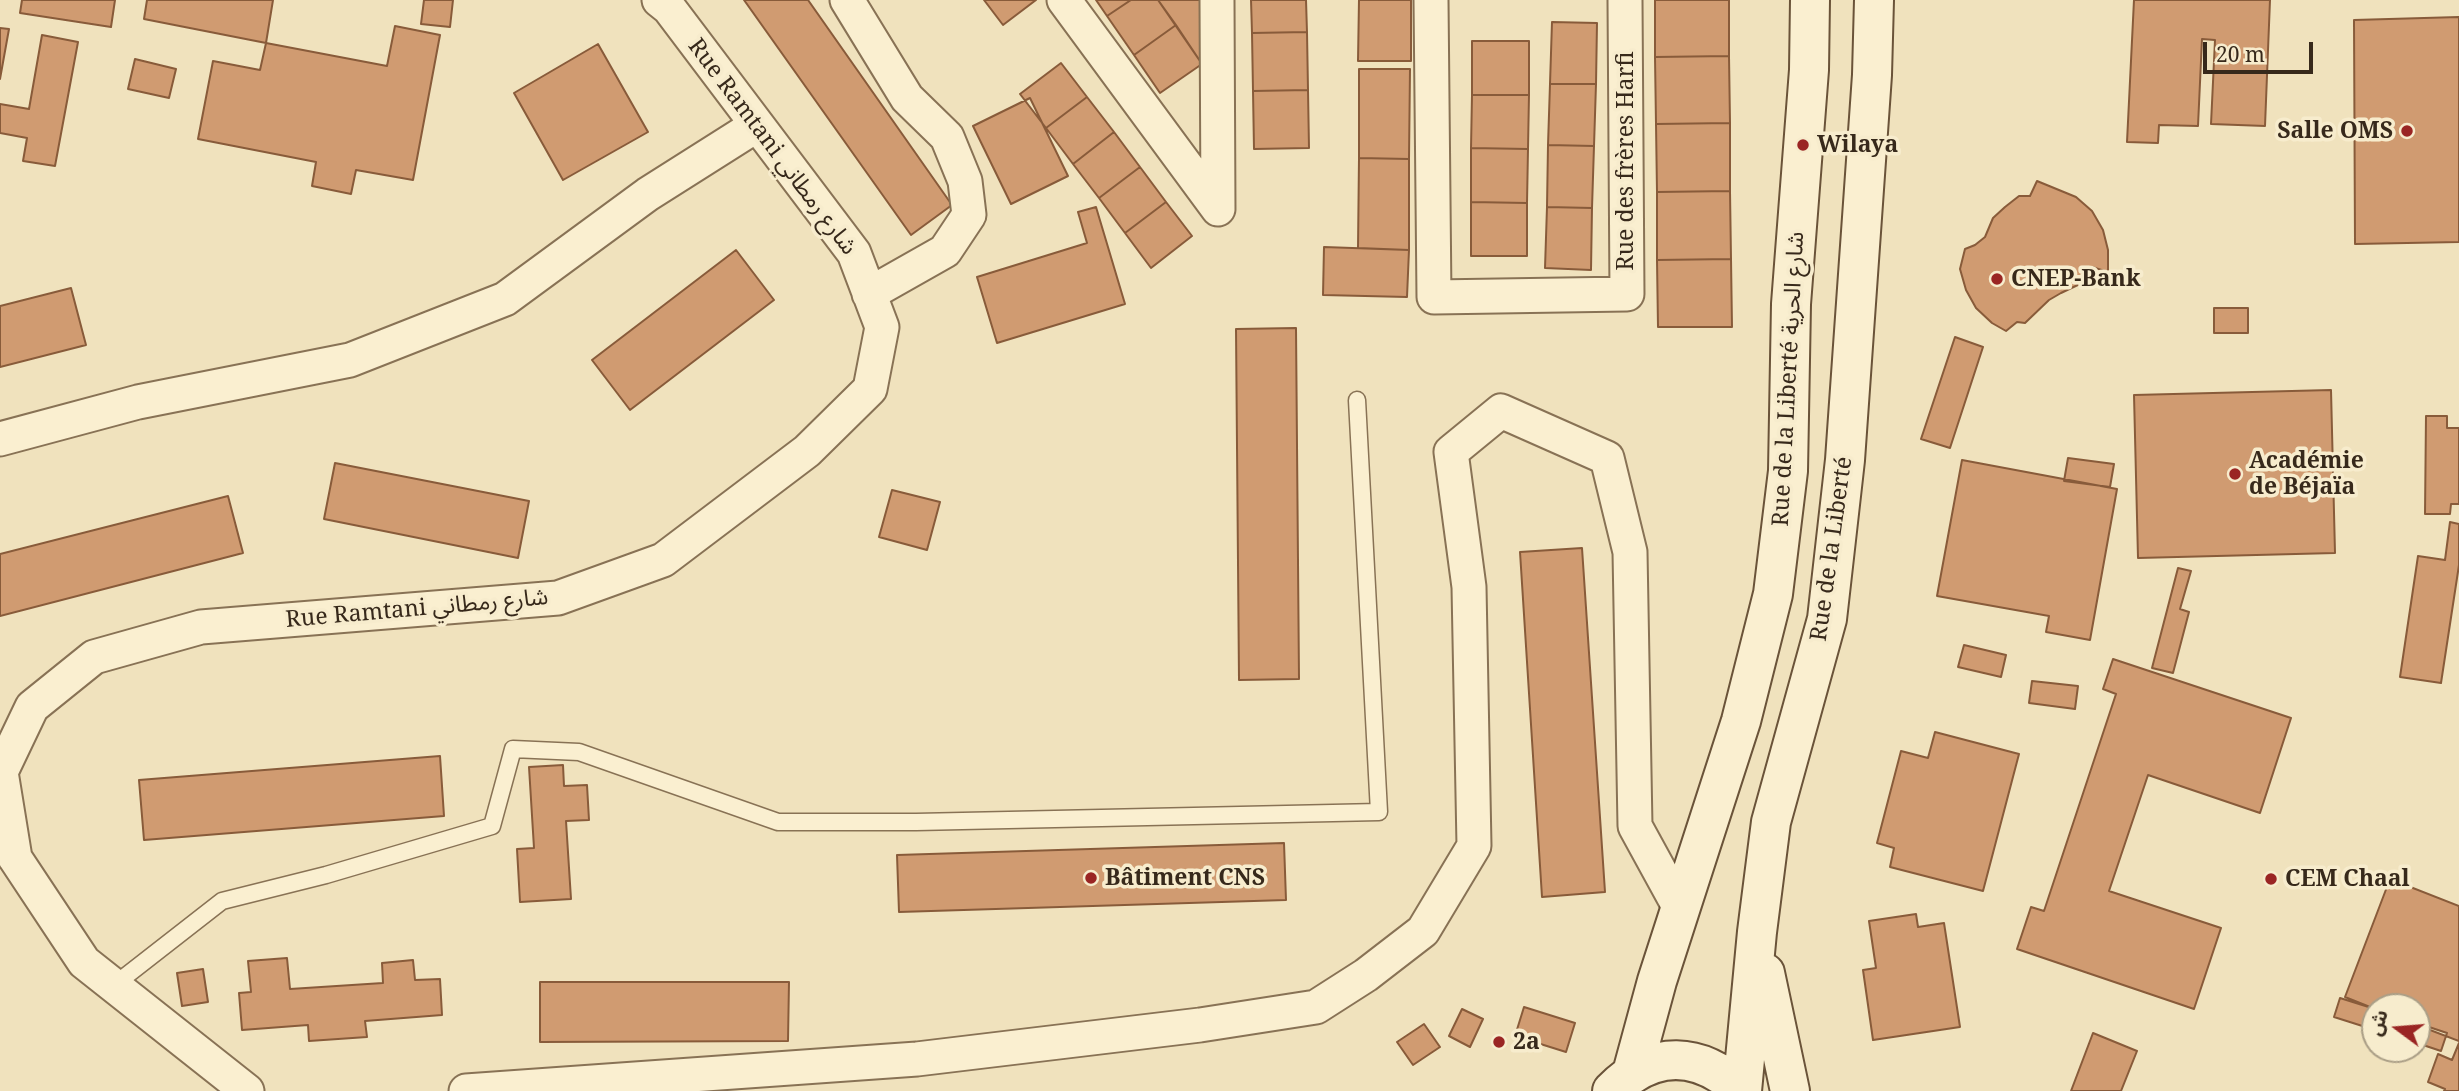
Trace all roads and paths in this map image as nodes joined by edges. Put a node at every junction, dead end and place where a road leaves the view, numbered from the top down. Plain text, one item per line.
1 (659, 0) edge
2 (846, 0) edge
3 (1064, 0) edge
4 (1217, 0) edge
5 (1431, 0) edge
6 (1625, 0) edge
7 (1810, 0) edge
8 (1874, 0) edge
9 (757, 125) junction
10 (869, 293) junction
11 (1357, 400) dead end
12 (0, 439) edge
13 (1681, 910) junction
14 (1757, 932) junction
15 (113, 986) junction
16 (1622, 1082) edge
17 (247, 1091) edge
18 (466, 1091) edge
19 (1742, 1091) edge
20 (1790, 1091) edge

1 - 9 street, Rue Ramtani شارع رمطاني
2 - 10 street
3 - 4 street
5 - 6 street, Rue des frères Harfi
7 - 13 main road, Rue de la Liberté شارع الحرية
8 - 14 main road, Rue de la Liberté
9 - 10 street, Rue Ramtani شارع رمطاني
9 - 12 street
10 - 15 street, Rue Ramtani شارع رمطاني
11 - 15 lane
13 - 16 main road, Rue de la Liberté شارع الحرية
13 - 18 street
14 - 19 main road, Rue de la Liberté
14 - 20 main road
15 - 17 street, Rue Ramtani شارع رمطاني
16 - 19 main road

